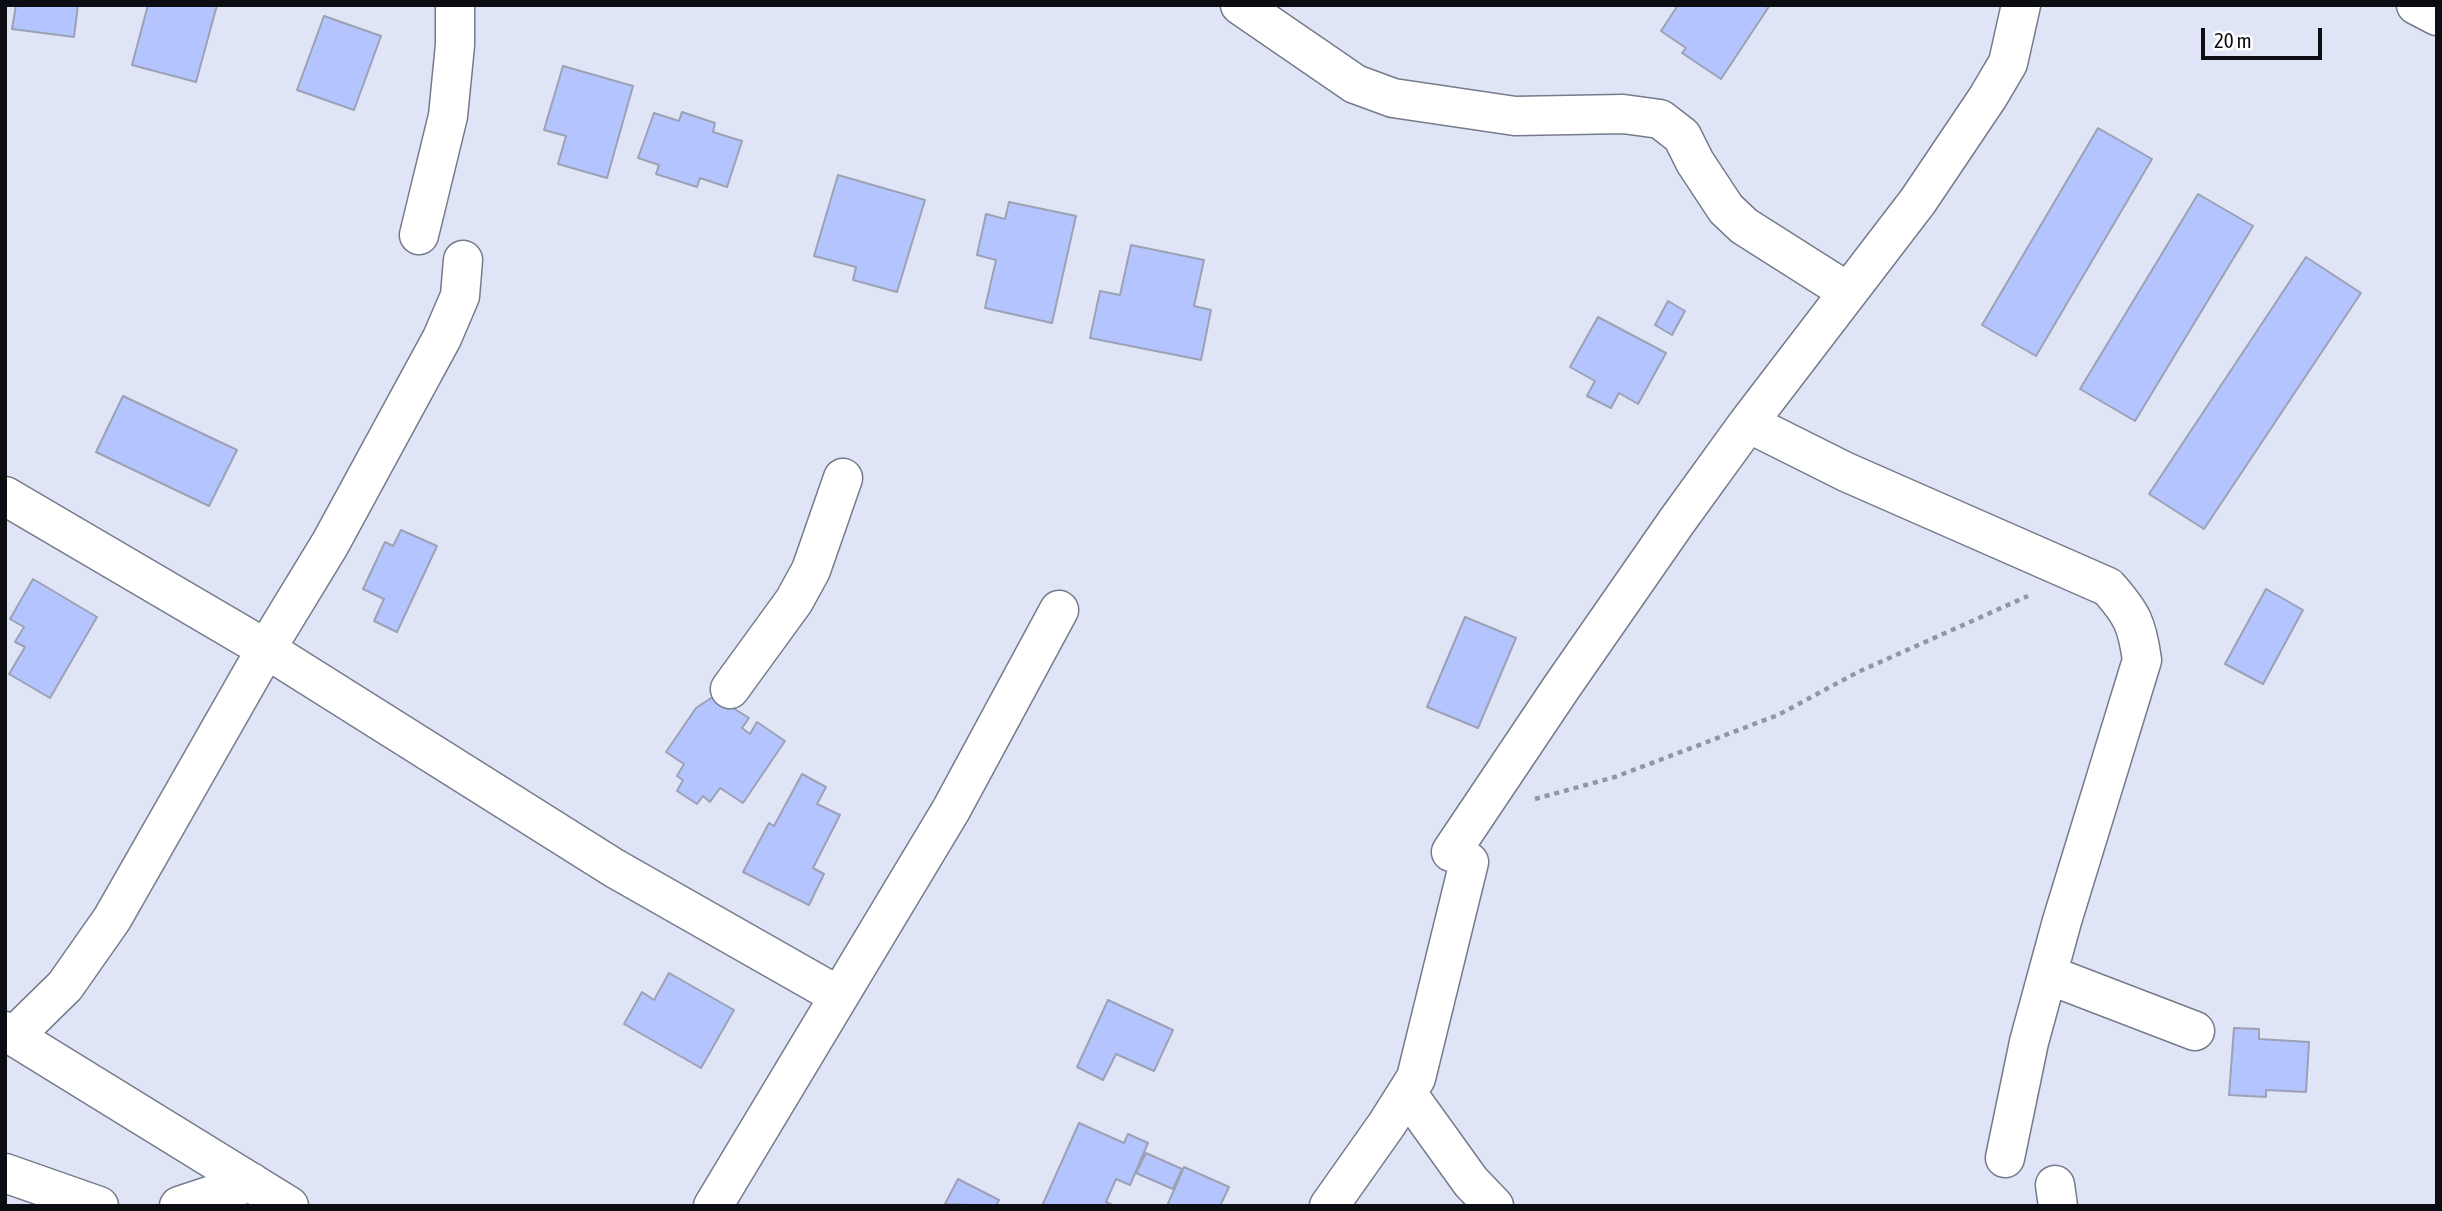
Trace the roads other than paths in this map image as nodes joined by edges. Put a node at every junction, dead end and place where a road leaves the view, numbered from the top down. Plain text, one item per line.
1 (455, 5) edge
2 (1240, 5) edge
3 (2021, 5) edge
4 (2416, 5) edge
5 (2437, 16) edge
6 (419, 234) dead end
7 (463, 260) dead end
8 (1848, 292) junction
9 (1748, 423) junction
10 (843, 478) dead end
11 (5, 496) edge
12 (1059, 611) dead end
13 (266, 649) junction
14 (730, 689) dead end
15 (2049, 975) junction
16 (839, 996) junction
17 (2195, 1031) dead end
18 (9, 1034) edge
19 (1407, 1093) junction
20 (2005, 1157) dead end
21 (5, 1173) edge
22 (251, 1182) junction
23 (99, 1206) edge
24 (179, 1206) edge
25 (289, 1206) edge
26 (713, 1206) edge
27 (1329, 1206) edge
28 (1494, 1206) edge

1 - 6 street
2 - 8 street
3 - 8 street
4 - 5 street
7 - 13 street
8 - 9 street
9 - 15 street
9 - 19 street
10 - 14 street
11 - 13 street
12 - 16 street
13 - 16 street
13 - 18 street
15 - 17 street
15 - 20 street
16 - 26 street
18 - 22 street
19 - 27 street
19 - 28 street
21 - 23 street
22 - 24 street
22 - 25 street

